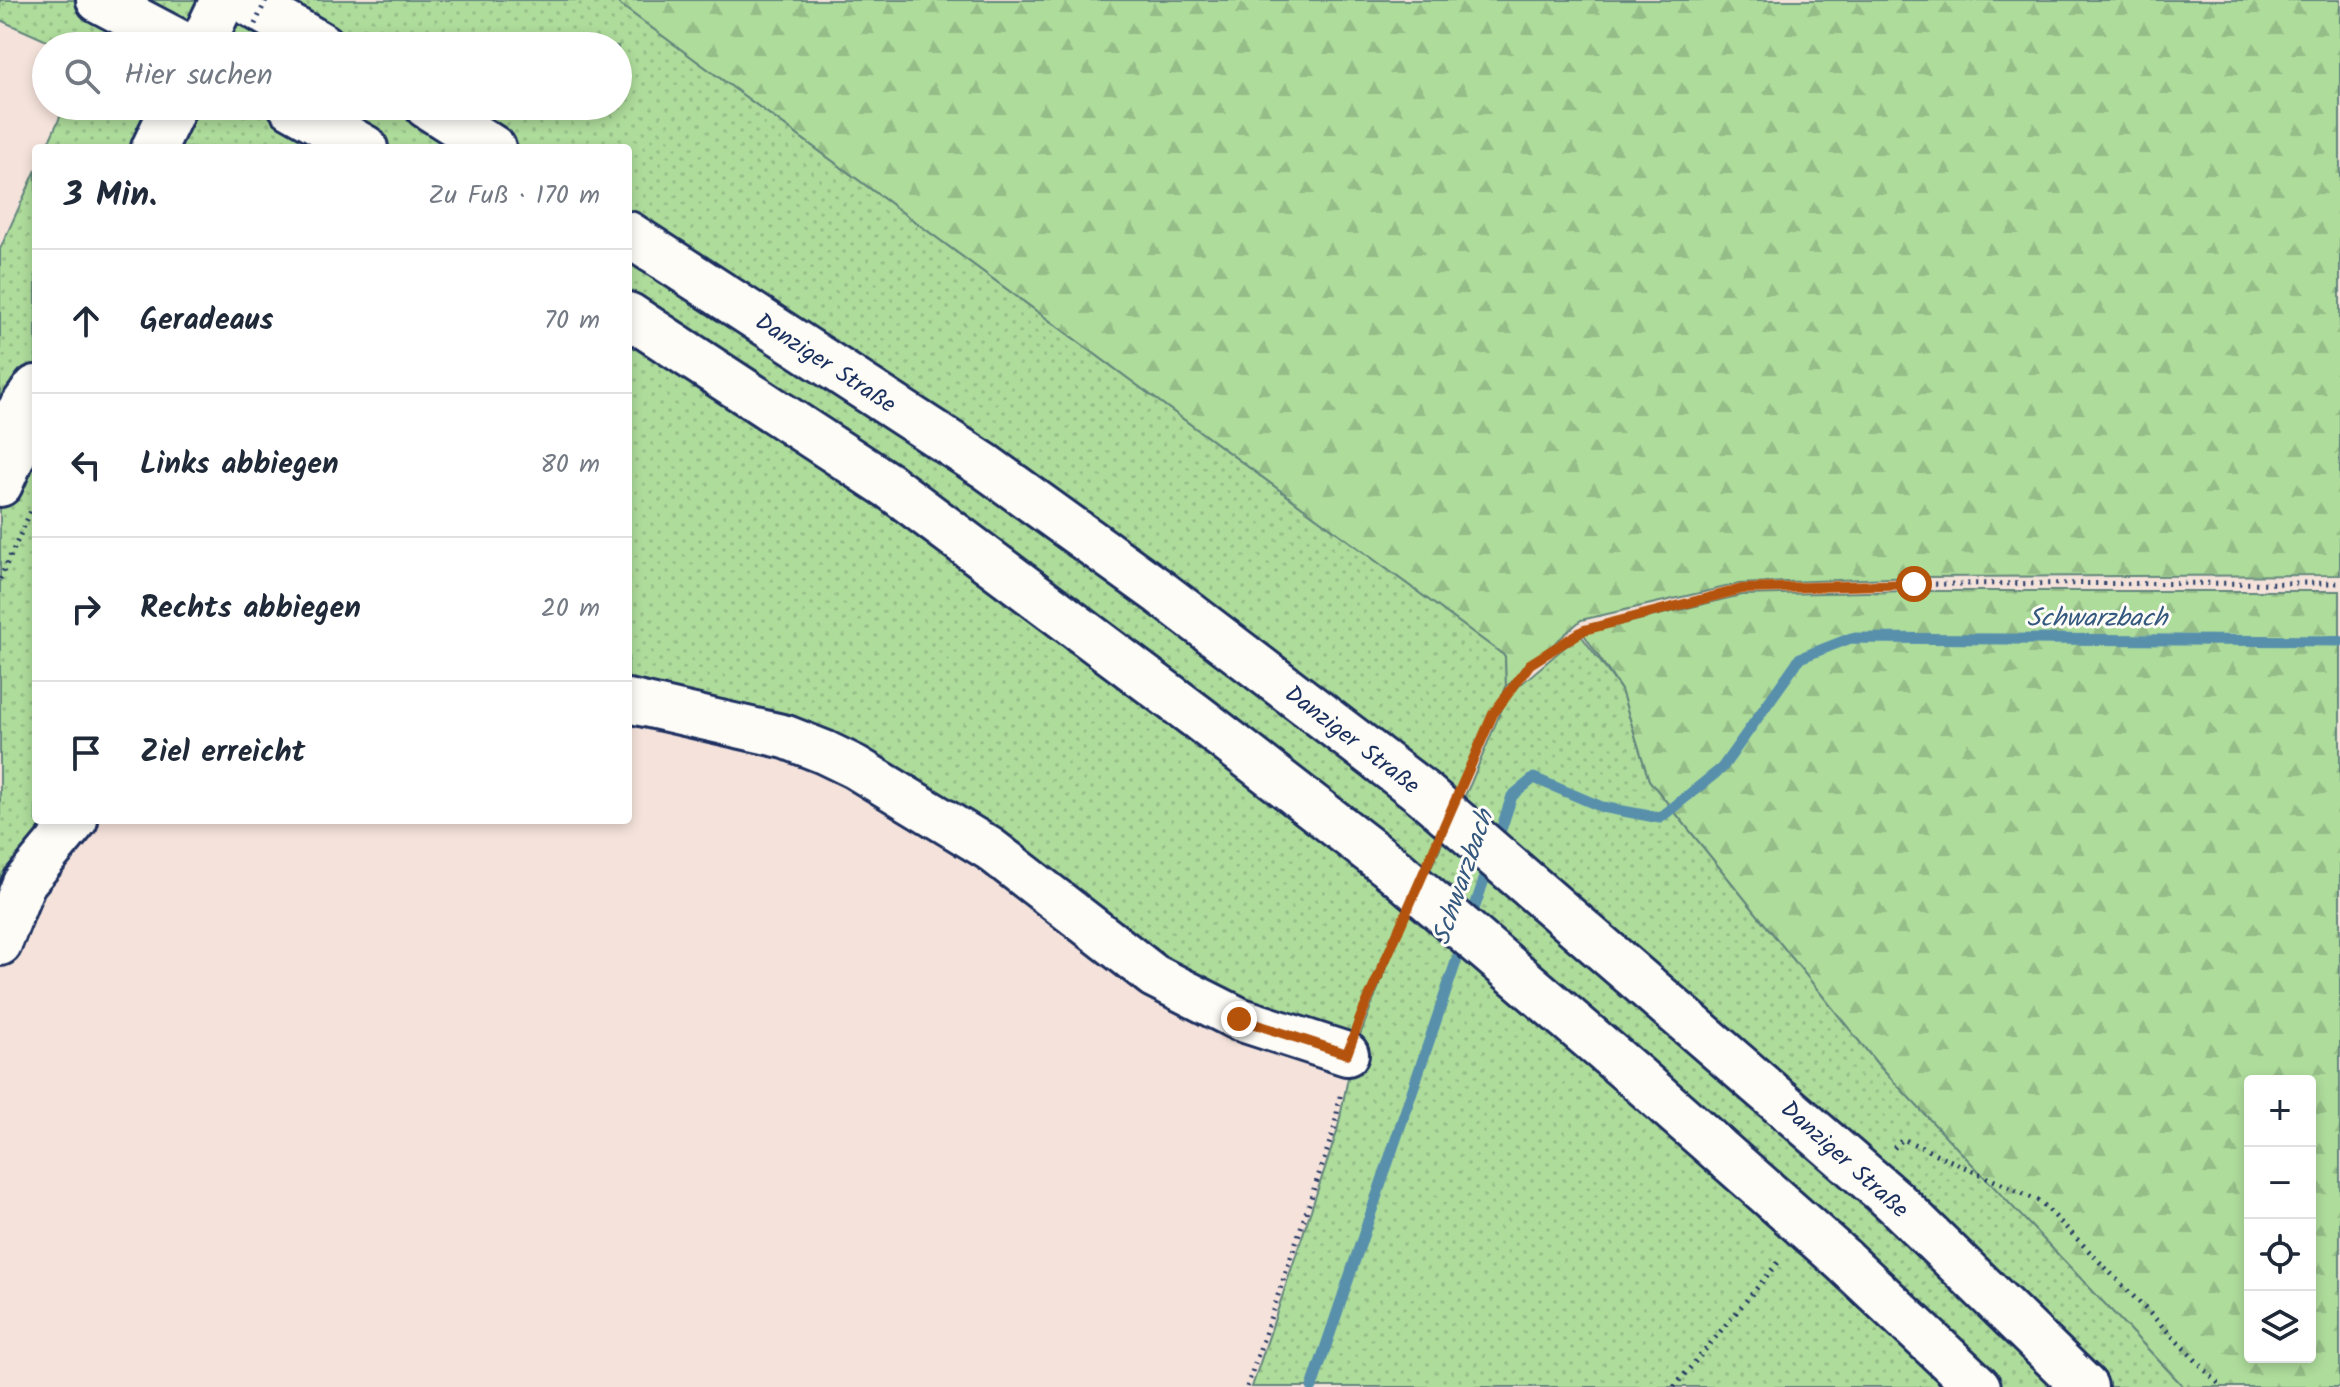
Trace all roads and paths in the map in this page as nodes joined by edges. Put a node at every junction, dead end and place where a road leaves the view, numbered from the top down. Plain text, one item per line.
1 (99, 0) edge
2 (223, 0) edge
3 (244, 0) edge
4 (266, 0) edge
5 (160, 32) edge
6 (208, 32) edge
7 (251, 32) edge
8 (299, 32) edge
9 (316, 120) edge
10 (449, 120) edge
11 (358, 144) edge
12 (487, 144) edge
13 (632, 237) edge
14 (632, 318) edge
15 (32, 394) edge
16 (32, 412) edge
17 (0, 439) edge
18 (0, 484) edge
19 (32, 510) edge
20 (0, 579) edge
21 (2340, 583) edge
22 (632, 702) edge
23 (1443, 789) junction
24 (73, 824) edge
25 (1402, 926) dead end
26 (0, 944) edge
27 (1347, 1054) junction
28 (1247, 1387) edge
29 (1978, 1387) edge
30 (2085, 1387) edge

1 - 5 main road
2 - 6 main road
3 - 8 main road
4 - 7 path, bridge
9 - 11 main road
10 - 12 main road
13 - 23 main road, Danziger Straße
14 - 29 main road, bridge
15 - 17 main road
16 - 18 main road
19 - 20 path
21 - 23 path
22 - 27 lane
23 - 30 main road, Danziger Straße, bridge
24 - 26 lane
25 - 27 path
27 - 28 path

